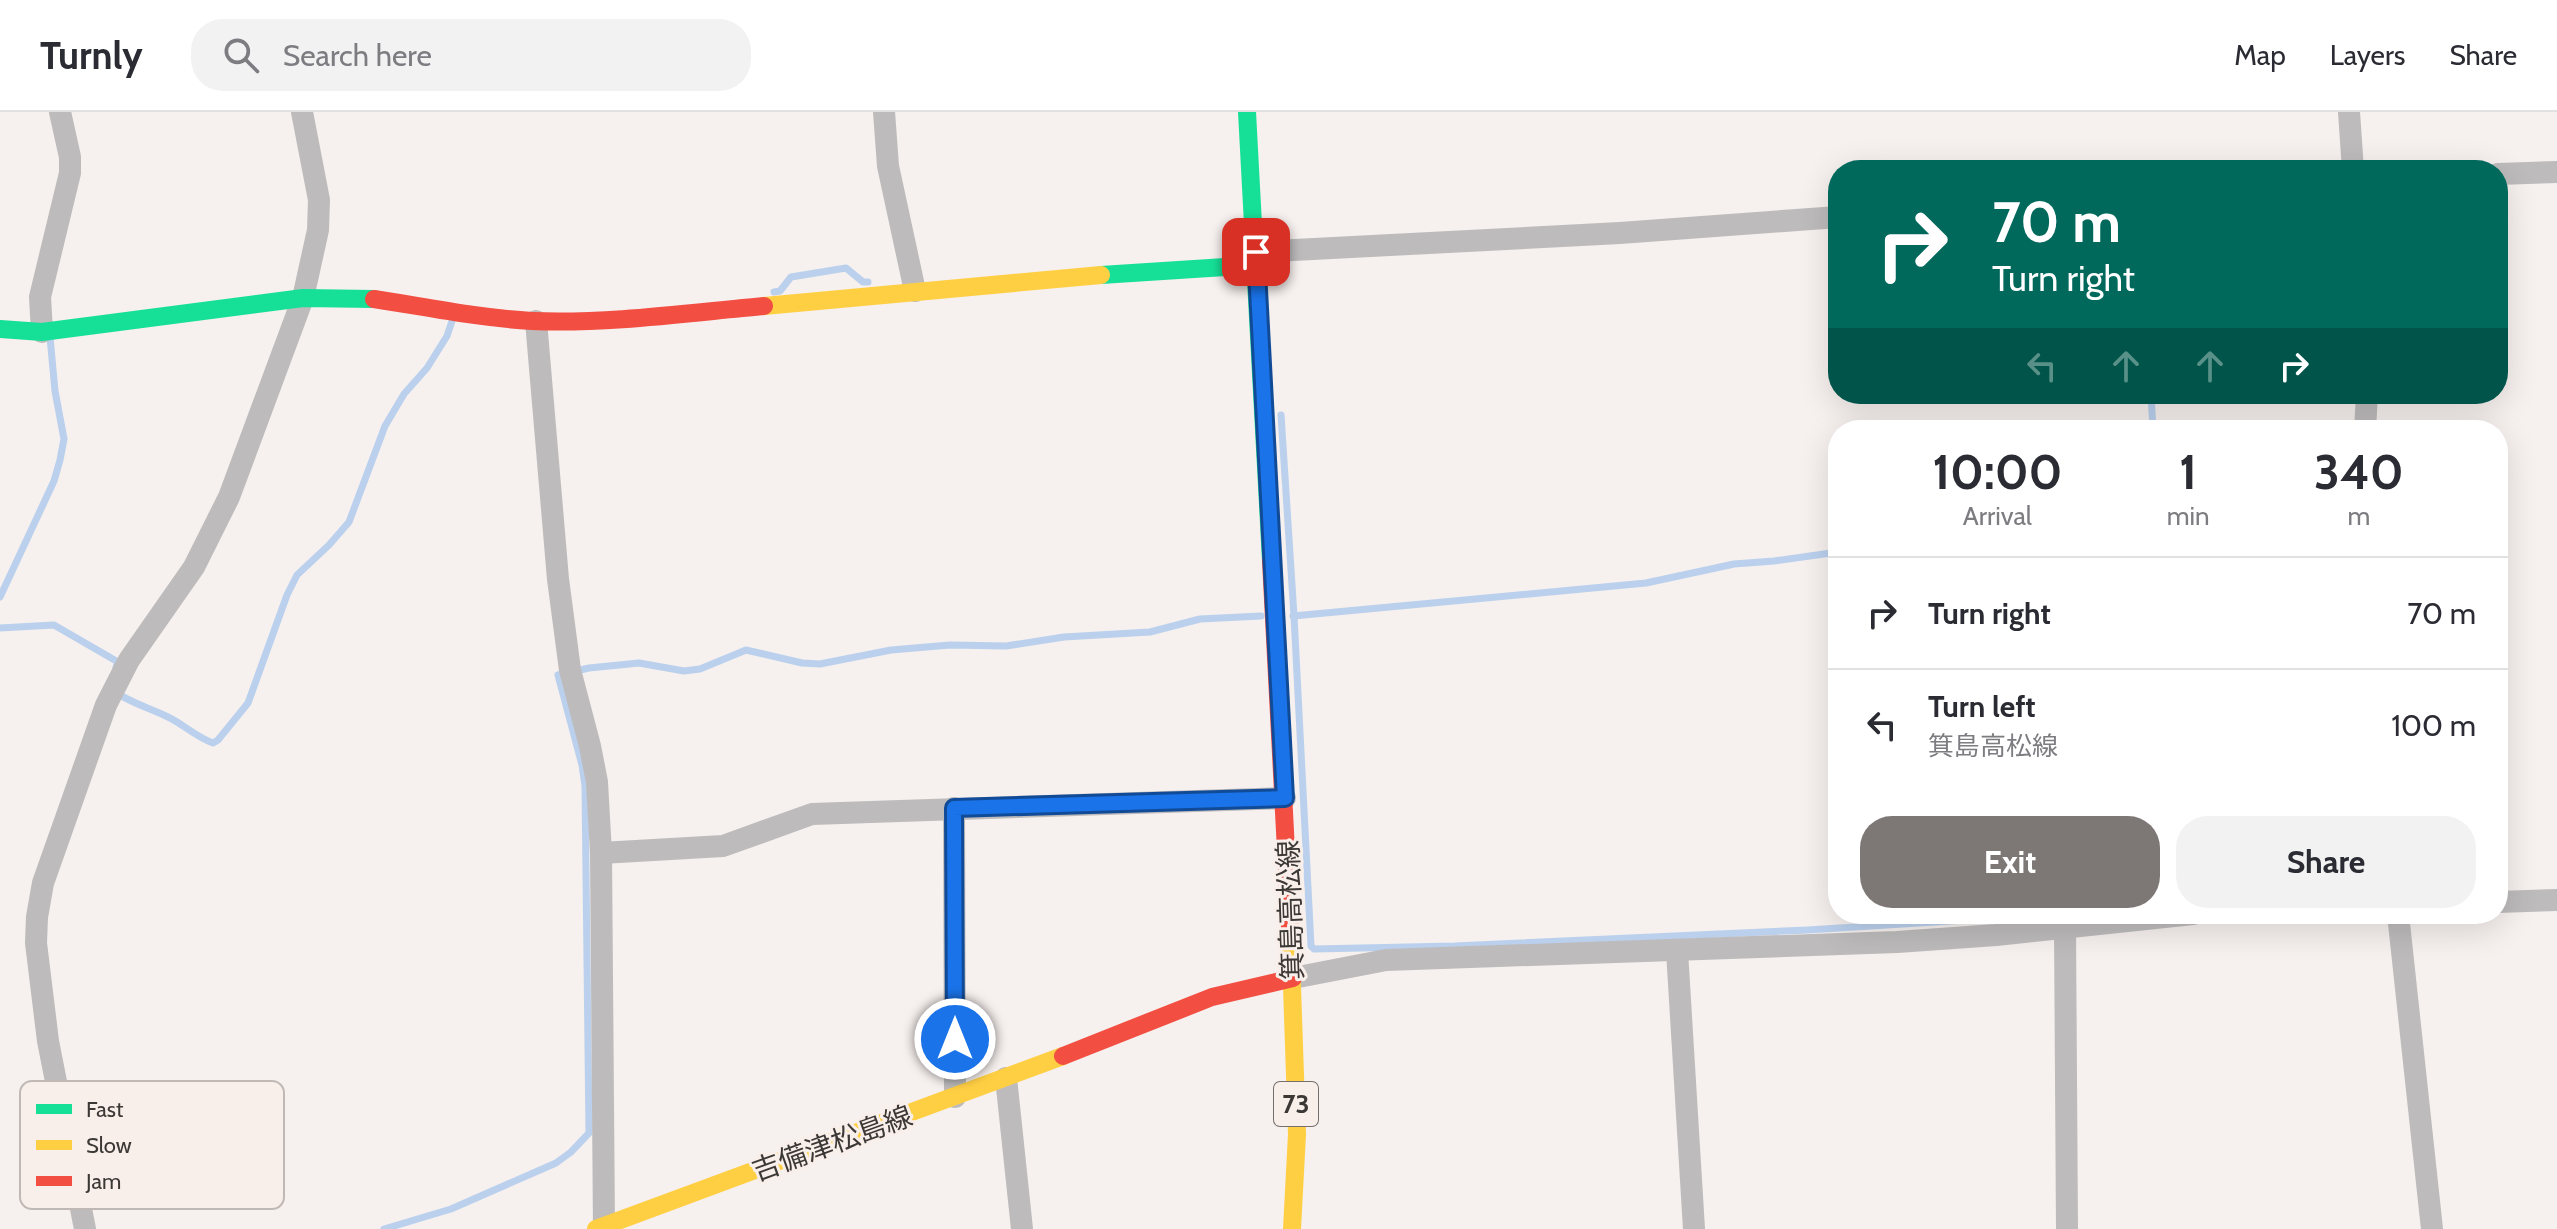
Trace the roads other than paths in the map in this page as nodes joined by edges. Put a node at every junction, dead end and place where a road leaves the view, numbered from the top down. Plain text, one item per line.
1 (60, 112) edge
2 (302, 112) edge
3 (884, 112) edge
4 (1247, 112) edge
5 (2349, 112) edge
6 (2352, 160) edge
7 (2557, 172) edge
8 (2508, 174) edge
9 (1828, 218) edge
10 (1264, 255) junction
11 (913, 283) junction
12 (303, 298) junction
13 (536, 321) junction
14 (0, 329) edge
15 (52, 330) junction
16 (1285, 798) junction
17 (954, 808) junction
18 (601, 853) junction
19 (2557, 900) edge
20 (2508, 902) edge
21 (2095, 924) edge
22 (2399, 924) edge
23 (2065, 927) junction
24 (1677, 951) junction
25 (1293, 978) junction
26 (1006, 1078) junction
27 (56, 1081) edge
28 (955, 1097) junction
29 (81, 1209) edge
30 (601, 1228) edge
31 (85, 1229) edge
32 (1022, 1229) edge
33 (1292, 1229) edge
34 (1694, 1229) edge
35 (2067, 1229) edge
36 (2432, 1229) edge

1 - 15 street
2 - 12 street
3 - 11 street
4 - 10 main road, 箕島高松線 / 73
5 - 6 street
7 - 8 street
9 - 10 street
10 - 11 main road
10 - 16 main road, 箕島高松線 / 73
11 - 13 main road
12 - 13 main road
12 - 15 main road
12 - 27 street
13 - 18 street
14 - 15 main road
16 - 17 street
16 - 25 main road, 箕島高松線 / 73
17 - 18 street
17 - 28 street
18 - 30 street
19 - 20 street
21 - 23 street
22 - 36 street
23 - 24 street
23 - 35 street
24 - 25 street
24 - 34 street
25 - 26 main road, 吉備津松島線
25 - 33 main road, 箕島高松線 / 73
26 - 28 main road, 吉備津松島線
26 - 32 street
28 - 30 main road, 吉備津松島線
29 - 31 street

